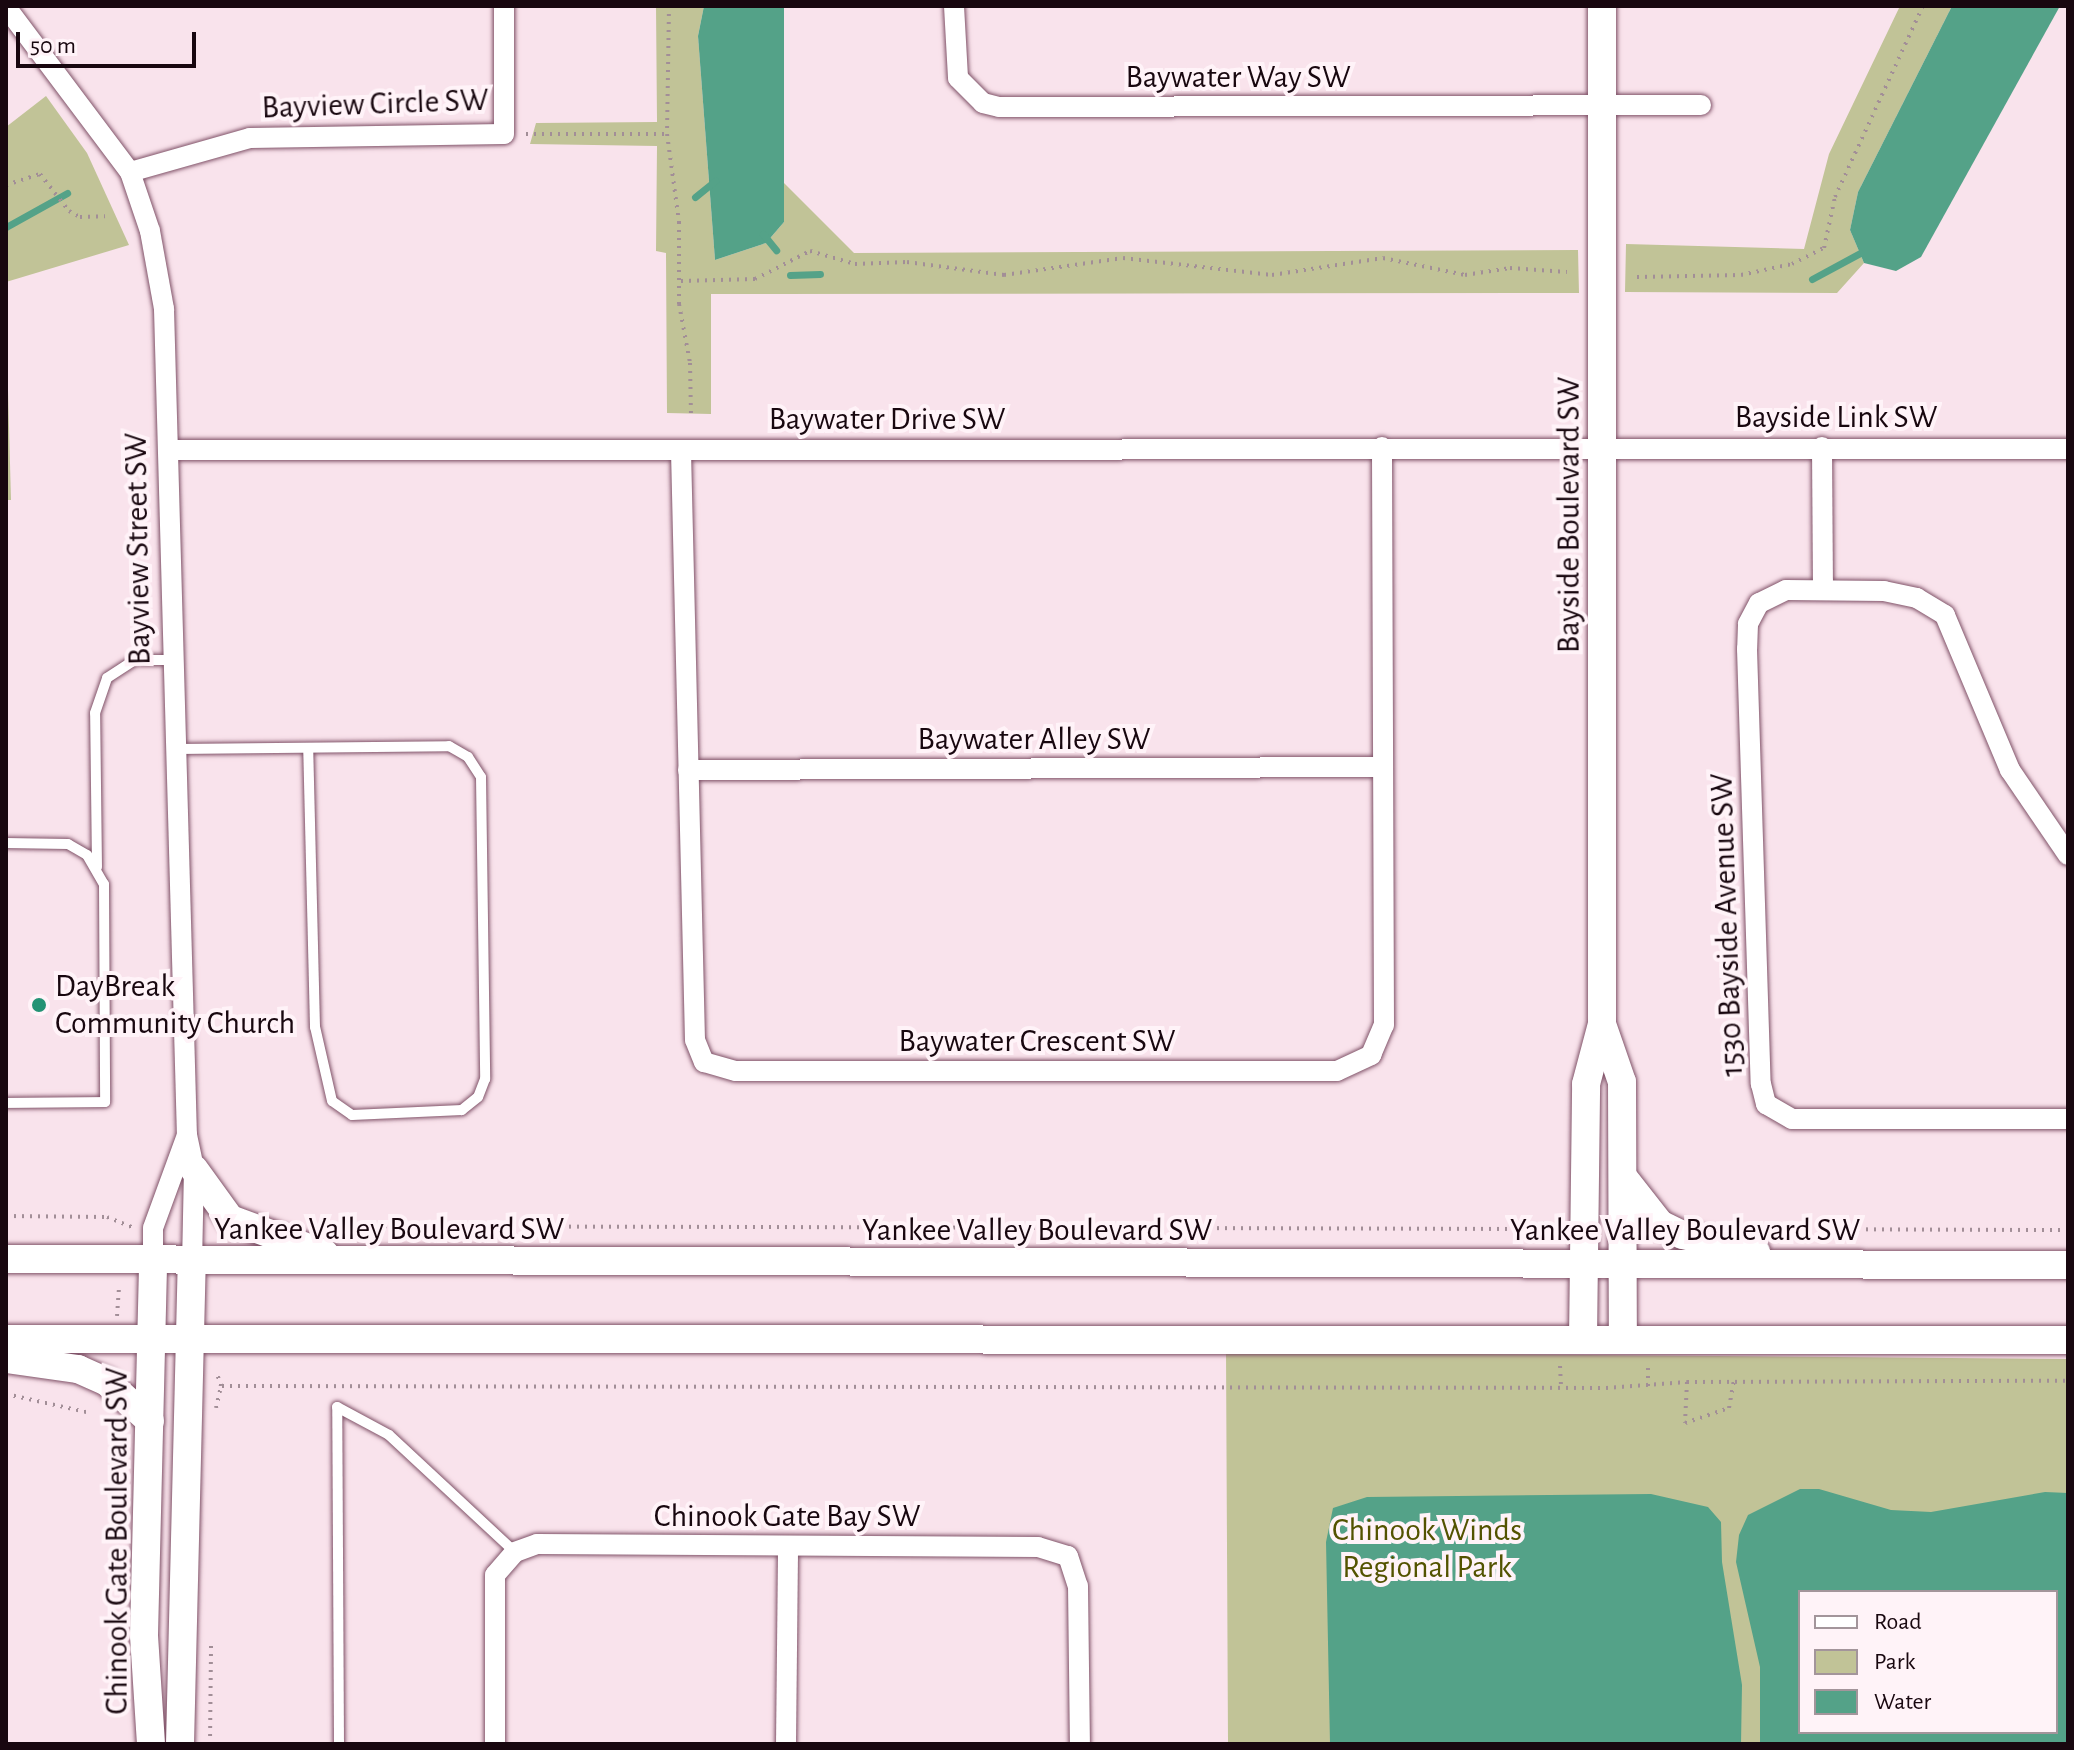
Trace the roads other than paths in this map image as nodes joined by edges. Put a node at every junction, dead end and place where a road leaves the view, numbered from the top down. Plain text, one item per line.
1 (504, 6) edge
2 (954, 6) edge
3 (1602, 6) edge
4 (6, 7) edge
5 (1602, 105) junction
6 (1701, 105) dead end
7 (130, 172) junction
8 (1382, 447) junction
9 (1603, 447) junction
10 (1822, 447) junction
11 (2068, 449) edge
12 (171, 450) junction
13 (681, 451) junction
14 (1823, 588) junction
15 (175, 660) junction
16 (308, 748) junction
17 (177, 749) junction
18 (1381, 767) junction
19 (688, 770) junction
20 (6, 843) edge
21 (2068, 855) edge
22 (97, 867) junction
23 (1602, 1024) junction
24 (6, 1103) edge
25 (2068, 1119) edge
26 (187, 1135) junction
27 (194, 1169) junction
28 (1624, 1178) junction
29 (6, 1259) edge
30 (153, 1261) junction
31 (192, 1262) junction
32 (349, 1262) junction
33 (1583, 1264) junction
34 (1624, 1264) junction
35 (1835, 1264) junction
36 (2068, 1265) edge
37 (6, 1339) edge
38 (152, 1339) junction
39 (190, 1339) junction
40 (1623, 1340) junction
41 (2068, 1340) edge
42 (1571, 1348) junction
43 (6, 1359) edge
44 (150, 1421) junction
45 (788, 1546) junction
46 (515, 1552) junction
47 (151, 1744) edge
48 (180, 1744) edge
49 (339, 1744) edge
50 (495, 1744) edge
51 (786, 1744) edge
52 (1080, 1744) edge

1 - 7 street, Bayview Circle SW
2 - 5 street, Baywater Way SW
3 - 5 main road, Bayside Boulevard SW
4 - 7 street, Bayview Street SW
5 - 6 street
5 - 9 main road, Bayside Boulevard SW
7 - 12 street, Bayview Street SW
8 - 9 street, Baywater Drive SW
8 - 13 street, Baywater Drive SW
8 - 18 street, Baywater Crescent SW
9 - 10 street, Bayside Link SW
9 - 23 main road, Bayside Boulevard SW
10 - 11 street, Bayside Link SW
10 - 14 street
12 - 13 street, Baywater Drive SW
12 - 15 street, Bayview Street SW
13 - 19 street, Baywater Crescent SW
14 - 21 street, 1530 Bayside Avenue SW
14 - 25 street, 1530 Bayside Avenue SW
15 - 17 street, Bayview Street SW
15 - 22 lane
16 - 16 lane
16 - 17 lane
17 - 26 street, Bayview Street SW
18 - 19 street, Baywater Alley SW
18 - 19 street, Baywater Crescent SW
20 - 22 lane
22 - 24 lane
23 - 28 main road, Bayside Boulevard SW
23 - 33 main road, Bayside Boulevard SW
26 - 27 street, Bayview Street SW
26 - 30 street, Bayview Street SW
27 - 31 street, Bayview Street SW
27 - 32 main road
28 - 34 main road, Bayside Boulevard SW
28 - 35 main road
29 - 30 main road, Yankee Valley Boulevard SW
30 - 31 main road, Yankee Valley Boulevard SW
30 - 38 main road, Bayview Street SW
31 - 32 main road, Yankee Valley Boulevard SW
31 - 39 main road, Bayview Street SW
32 - 33 main road, Yankee Valley Boulevard SW
33 - 34 main road, Yankee Valley Boulevard SW
33 - 42 main road, Bayside Boulevard SW
34 - 35 main road, Yankee Valley Boulevard SW
34 - 40 main road, Bayside Boulevard SW
35 - 36 main road, Yankee Valley Boulevard SW
37 - 38 main road
38 - 39 main road
38 - 44 main road, Chinook Gate Boulevard SW
39 - 42 main road
39 - 48 main road, Chinook Gate Boulevard SW
40 - 41 main road
40 - 42 main road
43 - 44 main road
44 - 47 main road, Chinook Gate Boulevard SW
45 - 46 street, Chinook Gate Bay SW
45 - 51 street
45 - 52 street, Chinook Gate Bay SW
46 - 49 lane
46 - 50 street

